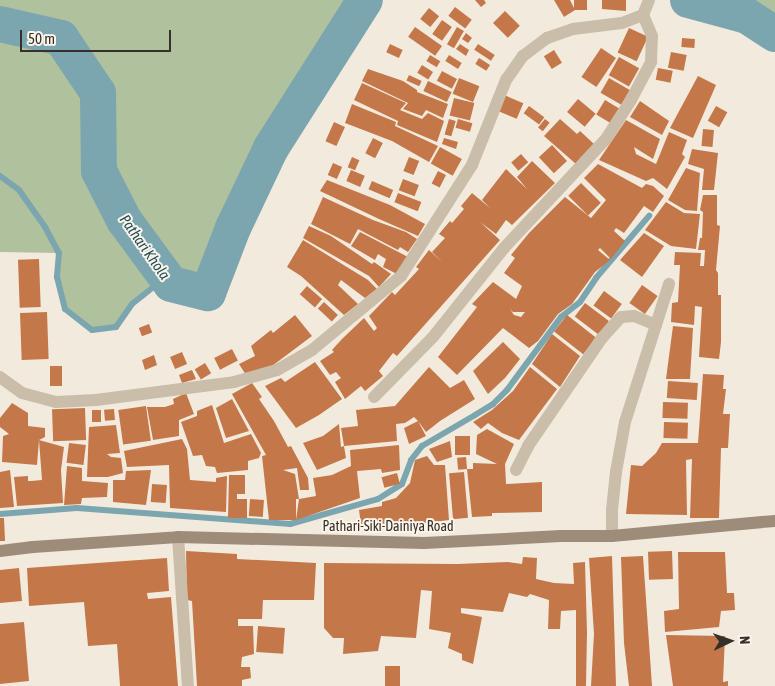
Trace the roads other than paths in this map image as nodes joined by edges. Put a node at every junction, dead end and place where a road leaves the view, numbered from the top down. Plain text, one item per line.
1 (646, 6) edge
2 (669, 284) dead end
3 (656, 325) junction
4 (0, 377) edge
5 (374, 397) dead end
6 (516, 470) dead end
7 (775, 522) edge
8 (612, 536) junction
9 (178, 537) junction
10 (0, 551) edge
11 (188, 686) edge

1 - 4 street
1 - 5 street
2 - 3 street
3 - 6 street
3 - 8 street
7 - 8 main road, Pathari-Siki-Dainiya Road
8 - 9 main road, Pathari-Siki-Dainiya Road
9 - 10 main road, Pathari-Siki-Dainiya Road
9 - 11 street

